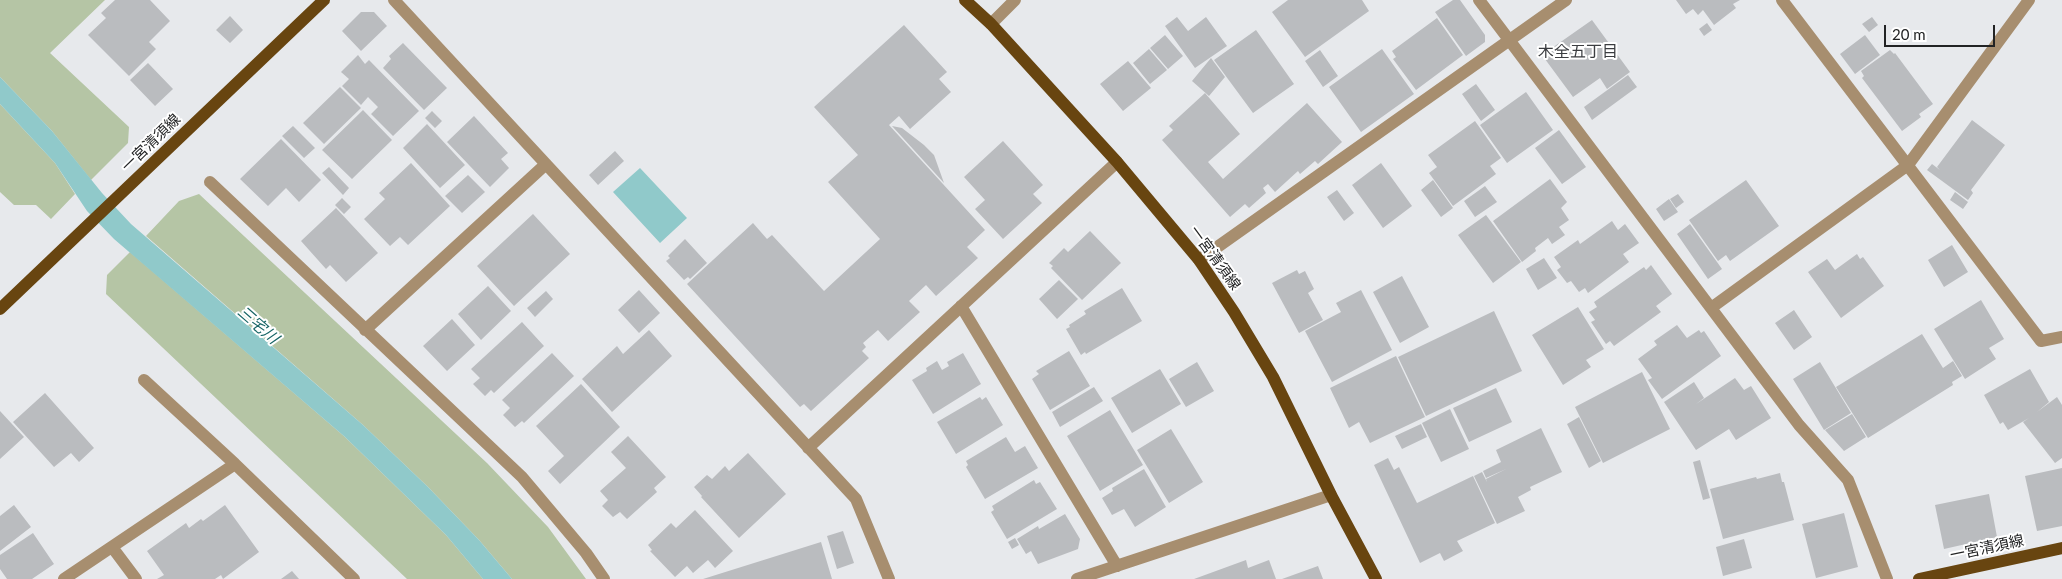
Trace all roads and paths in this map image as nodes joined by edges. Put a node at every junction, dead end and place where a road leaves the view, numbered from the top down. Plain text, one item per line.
1 (324, 0) edge
2 (394, 0) edge
3 (966, 0) edge
4 (1015, 0) edge
5 (1479, 0) edge
6 (1566, 0) edge
7 (1782, 0) edge
8 (2029, 0) edge
9 (991, 24) junction
10 (1510, 41) junction
11 (1116, 162) junction
12 (546, 164) junction
13 (1908, 164) junction
14 (210, 182) dead end
15 (1199, 260) junction
16 (961, 306) junction
17 (1711, 308) junction
18 (0, 309) edge
19 (365, 330) junction
20 (2062, 336) edge
21 (144, 380) dead end
22 (808, 448) junction
23 (235, 464) junction
24 (1331, 495) junction
25 (112, 547) junction
26 (2062, 548) edge
27 (1117, 566) junction
28 (1956, 575) edge
29 (64, 579) edge
30 (136, 579) edge
31 (354, 579) edge
32 (604, 579) edge
33 (889, 579) edge
34 (1076, 579) edge
35 (1376, 579) edge
36 (1887, 579) edge
37 (1920, 579) edge

1 - 18 main road, 一宮清須線
2 - 12 street
3 - 9 main road, 一宮清須線
4 - 9 street
5 - 10 street
6 - 10 street
7 - 13 street
8 - 13 street
9 - 11 main road, 一宮清須線
10 - 15 street
10 - 17 street
11 - 15 main road, 一宮清須線
11 - 16 street
12 - 19 street
12 - 22 street
13 - 17 street
13 - 20 street
14 - 19 street
15 - 24 main road, 一宮清須線
16 - 22 street
16 - 27 street
17 - 36 street
19 - 32 street
21 - 23 street
22 - 33 street
23 - 25 street
23 - 31 street
24 - 27 street
24 - 35 main road, 一宮清須線
25 - 29 street
25 - 30 street
26 - 28 main road, 一宮清須線
27 - 34 street
28 - 37 main road, 一宮清須線

